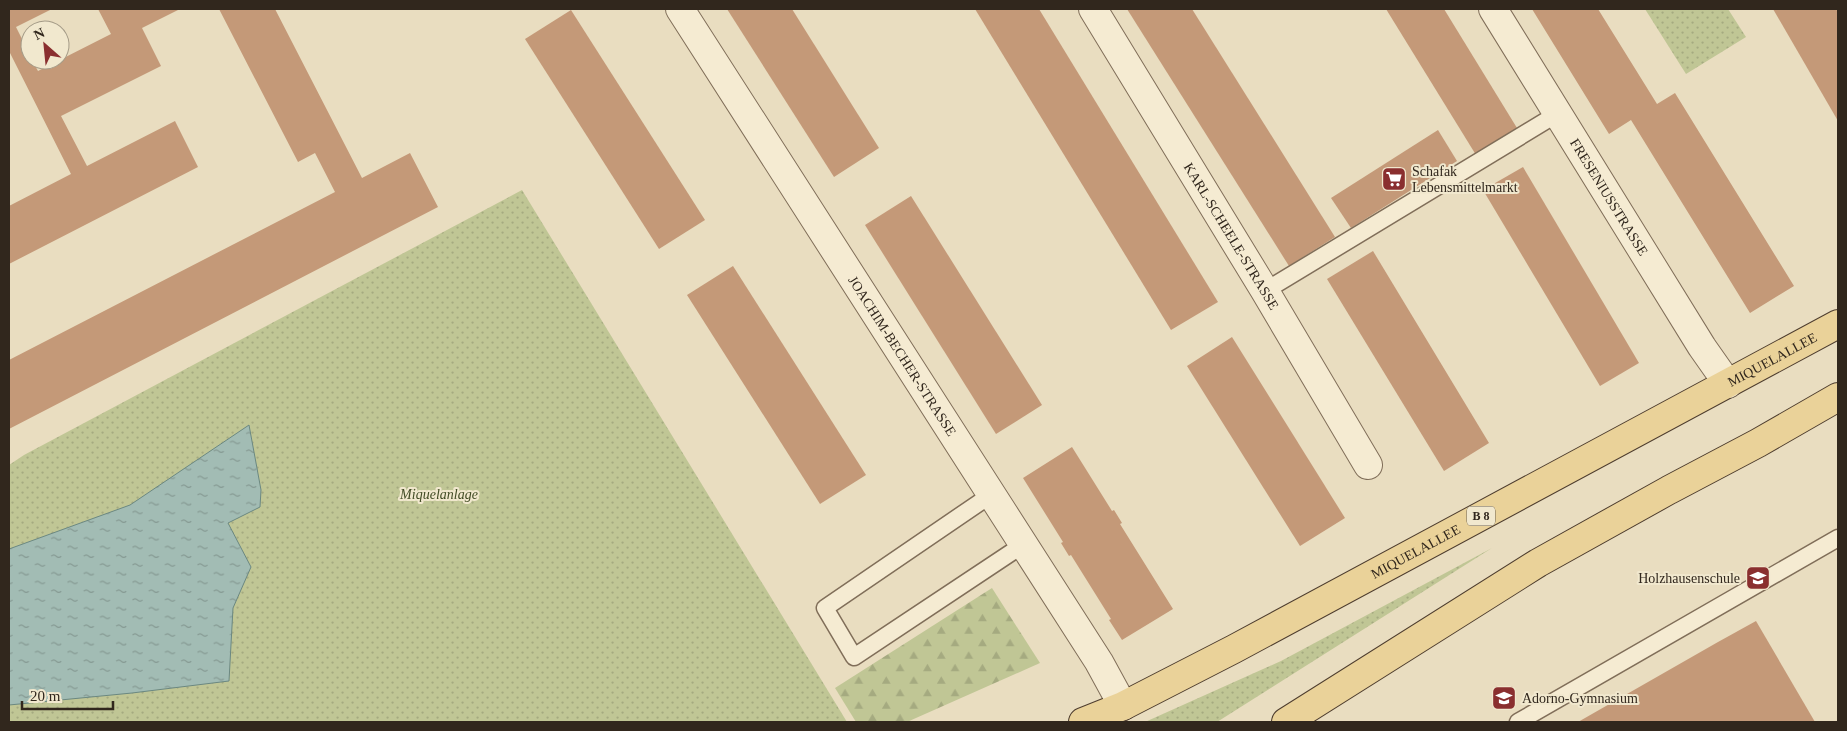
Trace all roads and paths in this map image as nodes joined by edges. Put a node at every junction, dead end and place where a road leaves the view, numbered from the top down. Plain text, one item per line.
1 (680, 9) edge
2 (1093, 9) edge
3 (1493, 9) edge
4 (1557, 114) junction
5 (1265, 291) junction
6 (1838, 324) edge
7 (1728, 384) junction
8 (1838, 397) edge
9 (1368, 465) dead end
10 (992, 494) junction
11 (1838, 538) edge
12 (1024, 544) junction
13 (1123, 706) junction
14 (1083, 722) edge
15 (1286, 722) edge
16 (1518, 722) edge

1 - 10 street, JOACHIM-BECHER-STRASSE
2 - 5 street, KARL-SCHEELE-STRASSE
3 - 4 street, FRESENIUSSTRASSE
4 - 5 lane
4 - 7 street, FRESENIUSSTRASSE
5 - 9 street, KARL-SCHEELE-STRASSE
6 - 7 main road, MIQUELALLEE / B 8
7 - 13 main road, MIQUELALLEE / B 8
8 - 15 main road
10 - 12 street, JOACHIM-BECHER-STRASSE
10 - 12 lane
11 - 16 lane
12 - 13 street, JOACHIM-BECHER-STRASSE
13 - 14 main road, B 8

